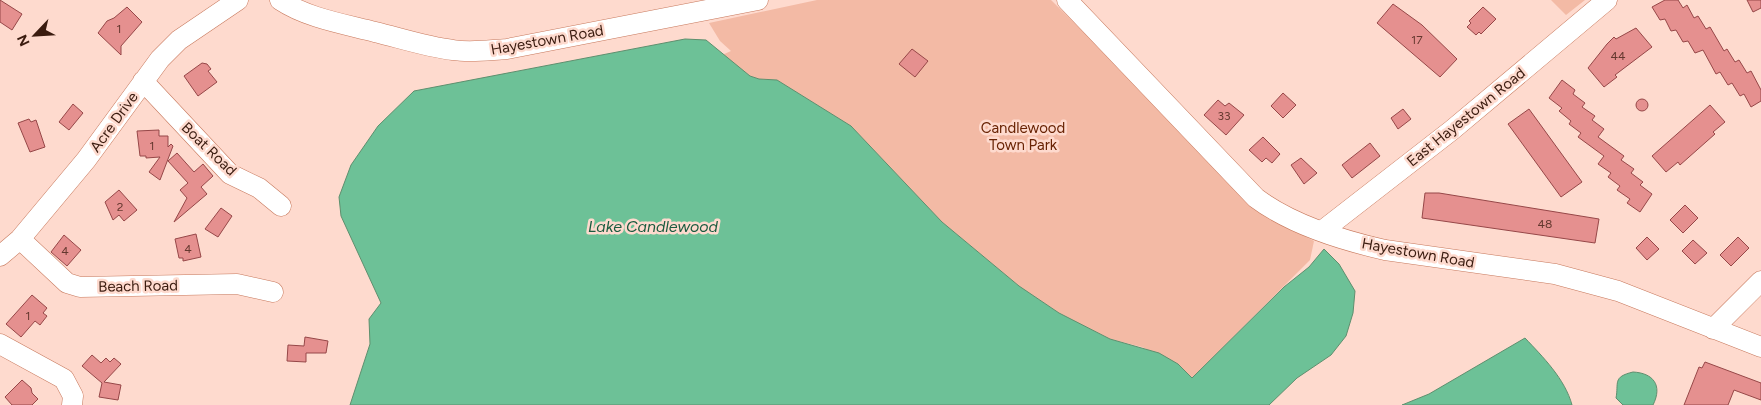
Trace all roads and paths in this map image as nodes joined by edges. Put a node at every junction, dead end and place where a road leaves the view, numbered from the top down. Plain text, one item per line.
1 (238, 0) edge
2 (280, 0) edge
3 (758, 0) edge
4 (1067, 0) edge
5 (1608, 0) edge
6 (143, 81) junction
7 (282, 206) dead end
8 (1322, 231) junction
9 (20, 239) junction
10 (0, 256) edge
11 (1761, 281) edge
12 (273, 292) dead end
13 (1713, 329) junction
14 (0, 344) edge
15 (1761, 347) edge
16 (72, 405) edge

1 - 6 street, Acre Drive
2 - 3 street, Hayestown Road
4 - 8 street, Hayestown Road
5 - 8 street, East Hayestown Road
6 - 7 street, Boat Road
6 - 9 street, Acre Drive
8 - 13 street, Hayestown Road
9 - 10 street, Acre Drive
9 - 12 street, Beach Road
11 - 13 street
13 - 15 street, Hayestown Road
14 - 16 street

